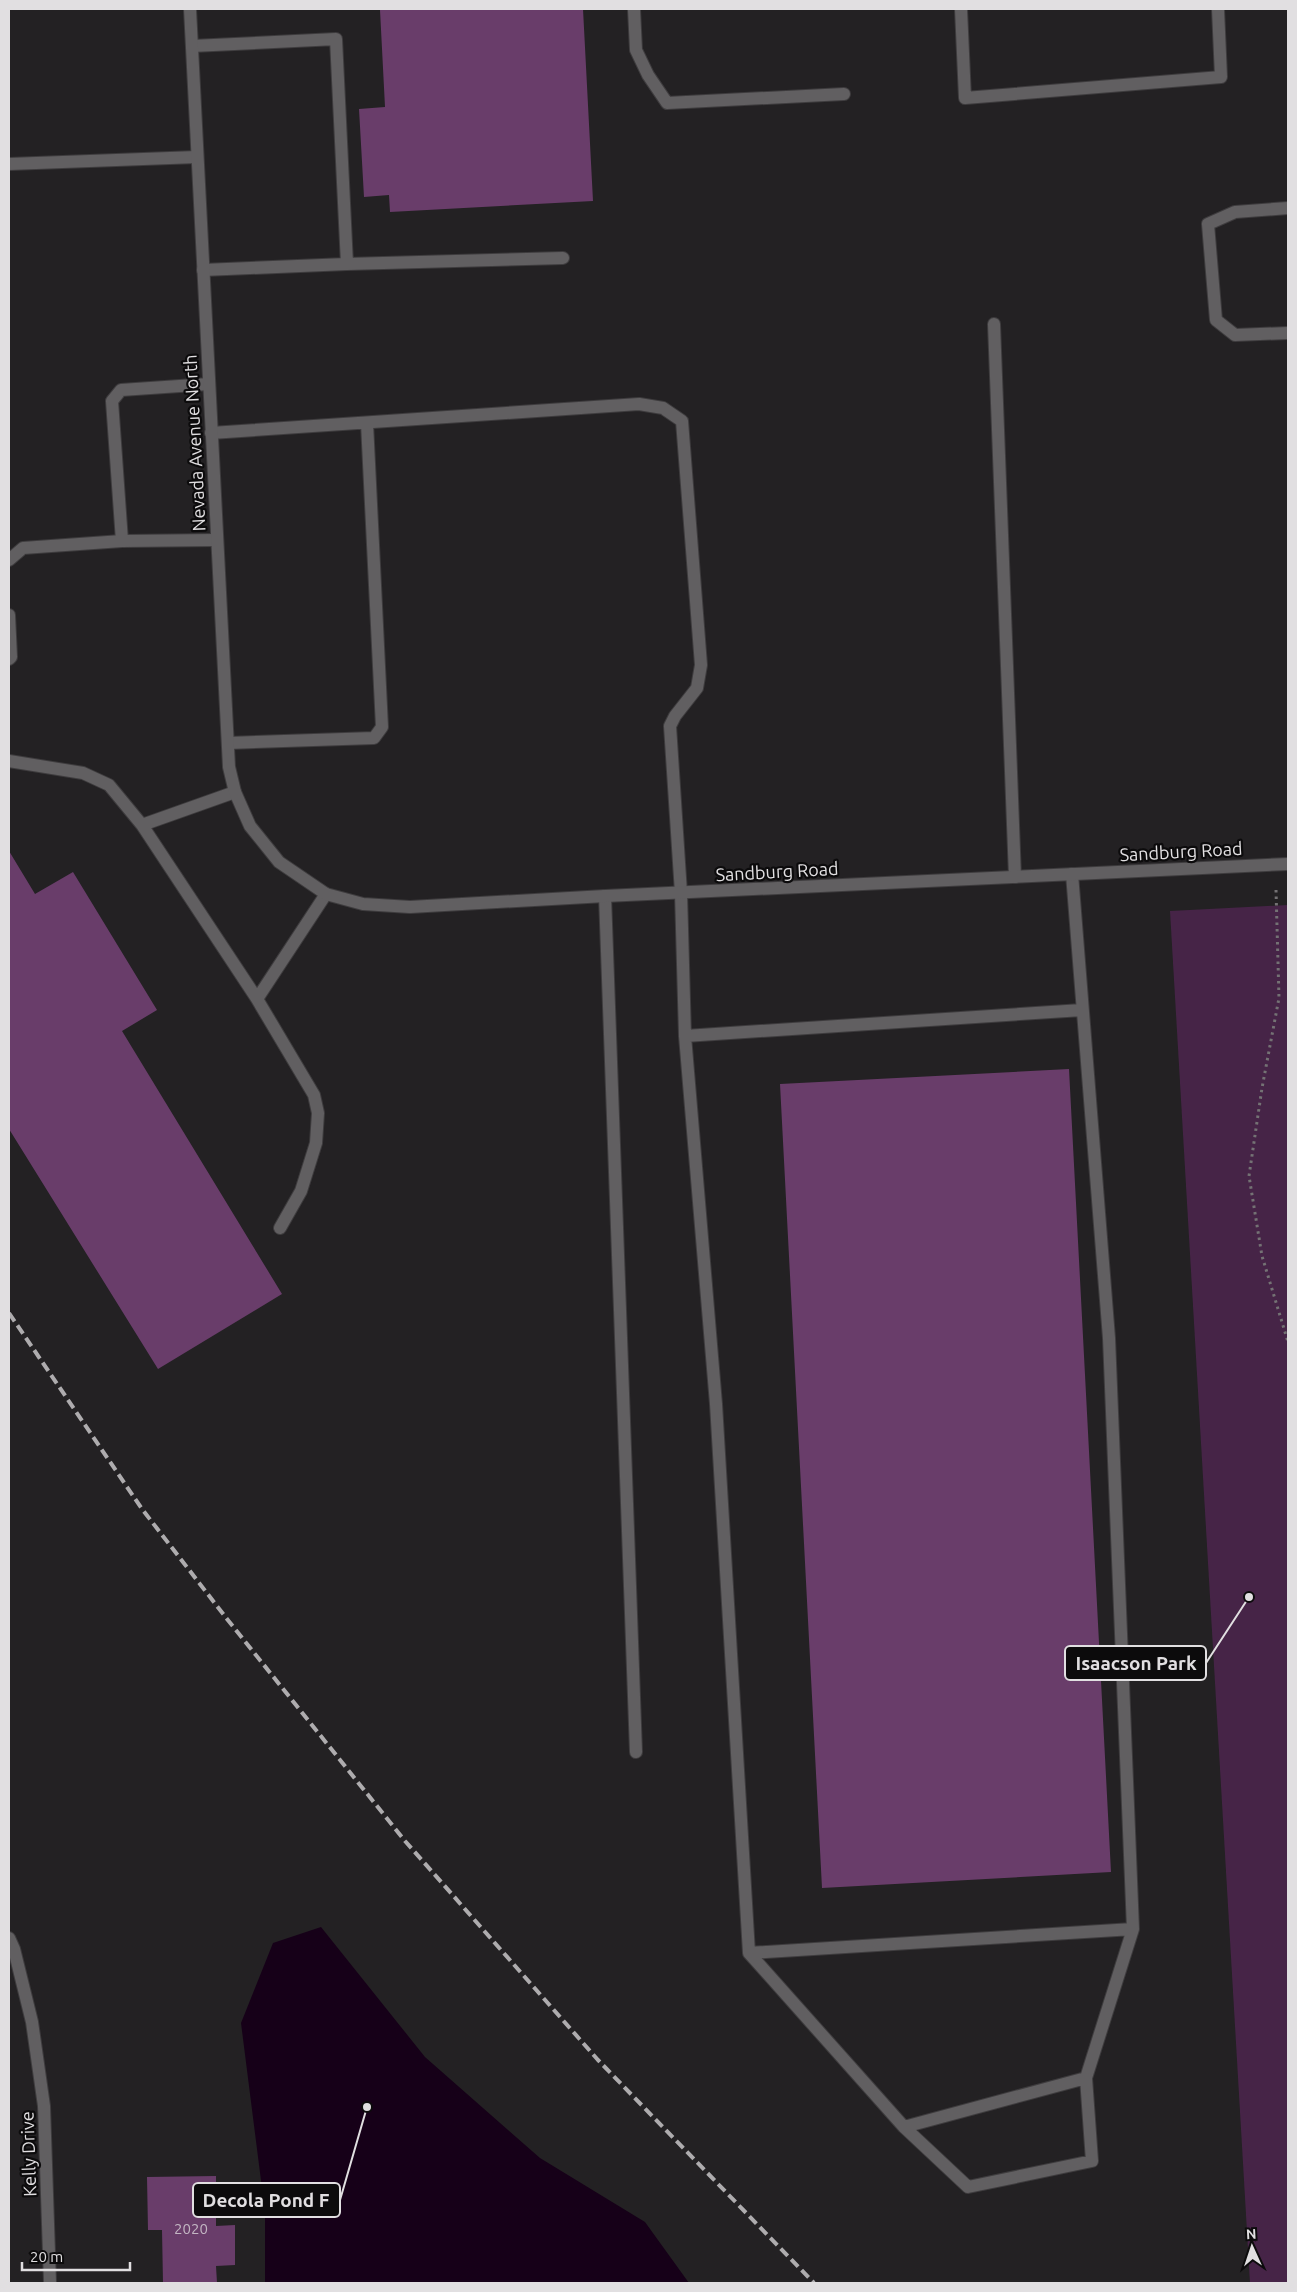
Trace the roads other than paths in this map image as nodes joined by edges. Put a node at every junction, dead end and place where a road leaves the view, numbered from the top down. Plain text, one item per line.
1 (190, 9) edge
2 (634, 9) edge
3 (961, 9) edge
4 (1218, 9) edge
5 (192, 46) junction
6 (844, 94) dead end
7 (197, 156) junction
8 (9, 164) edge
9 (1288, 208) edge
10 (563, 258) dead end
11 (346, 264) junction
12 (203, 270) junction
13 (994, 324) dead end
14 (1288, 333) edge
15 (209, 384) junction
16 (367, 423) junction
17 (211, 433) junction
18 (216, 540) junction
19 (122, 541) junction
20 (9, 560) edge
21 (9, 615) edge
22 (9, 659) edge
23 (228, 744) junction
24 (9, 761) edge
25 (235, 792) junction
26 (142, 824) junction
27 (279, 862) joint
28 (1282, 864) edge
29 (1072, 874) junction
30 (1015, 877) junction
31 (681, 893) junction
32 (326, 894) junction
33 (605, 896) junction
34 (257, 998) junction
35 (1082, 1010) junction
36 (685, 1036) junction
37 (280, 1228) dead end
38 (636, 1752) dead end
39 (1133, 1929) junction
40 (9, 1938) edge
41 (749, 1953) junction
42 (1086, 2078) junction
43 (904, 2127) junction
44 (50, 2283) edge

1 - 5 street, Nevada Avenue North
2 - 6 street
3 - 4 street
5 - 7 street, Nevada Avenue North
5 - 11 street
7 - 8 street
7 - 12 street, Nevada Avenue North
9 - 14 street
10 - 11 street
11 - 12 street
12 - 15 street, Nevada Avenue North
13 - 30 street
15 - 17 street, Nevada Avenue North
15 - 19 street
16 - 17 street
16 - 23 street
16 - 31 street
17 - 18 street, Nevada Avenue North
18 - 19 street
18 - 23 street, Nevada Avenue North
19 - 20 street
21 - 22 street
23 - 25 street, Nevada Avenue North
24 - 26 street
25 - 26 street
25 - 27 street, Nevada Avenue North
26 - 34 street
27 - 32 street, Sandburg Road
28 - 29 street, Sandburg Road
29 - 30 street, Sandburg Road
29 - 35 street
30 - 31 street, Sandburg Road
31 - 33 street, Sandburg Road
31 - 36 street
32 - 33 street, Sandburg Road
32 - 34 street
33 - 38 street
34 - 37 street
35 - 36 street
35 - 39 street
36 - 41 street
39 - 41 street
39 - 42 street
40 - 44 street, Kelly Drive
41 - 43 street
42 - 43 street
42 - 43 street

